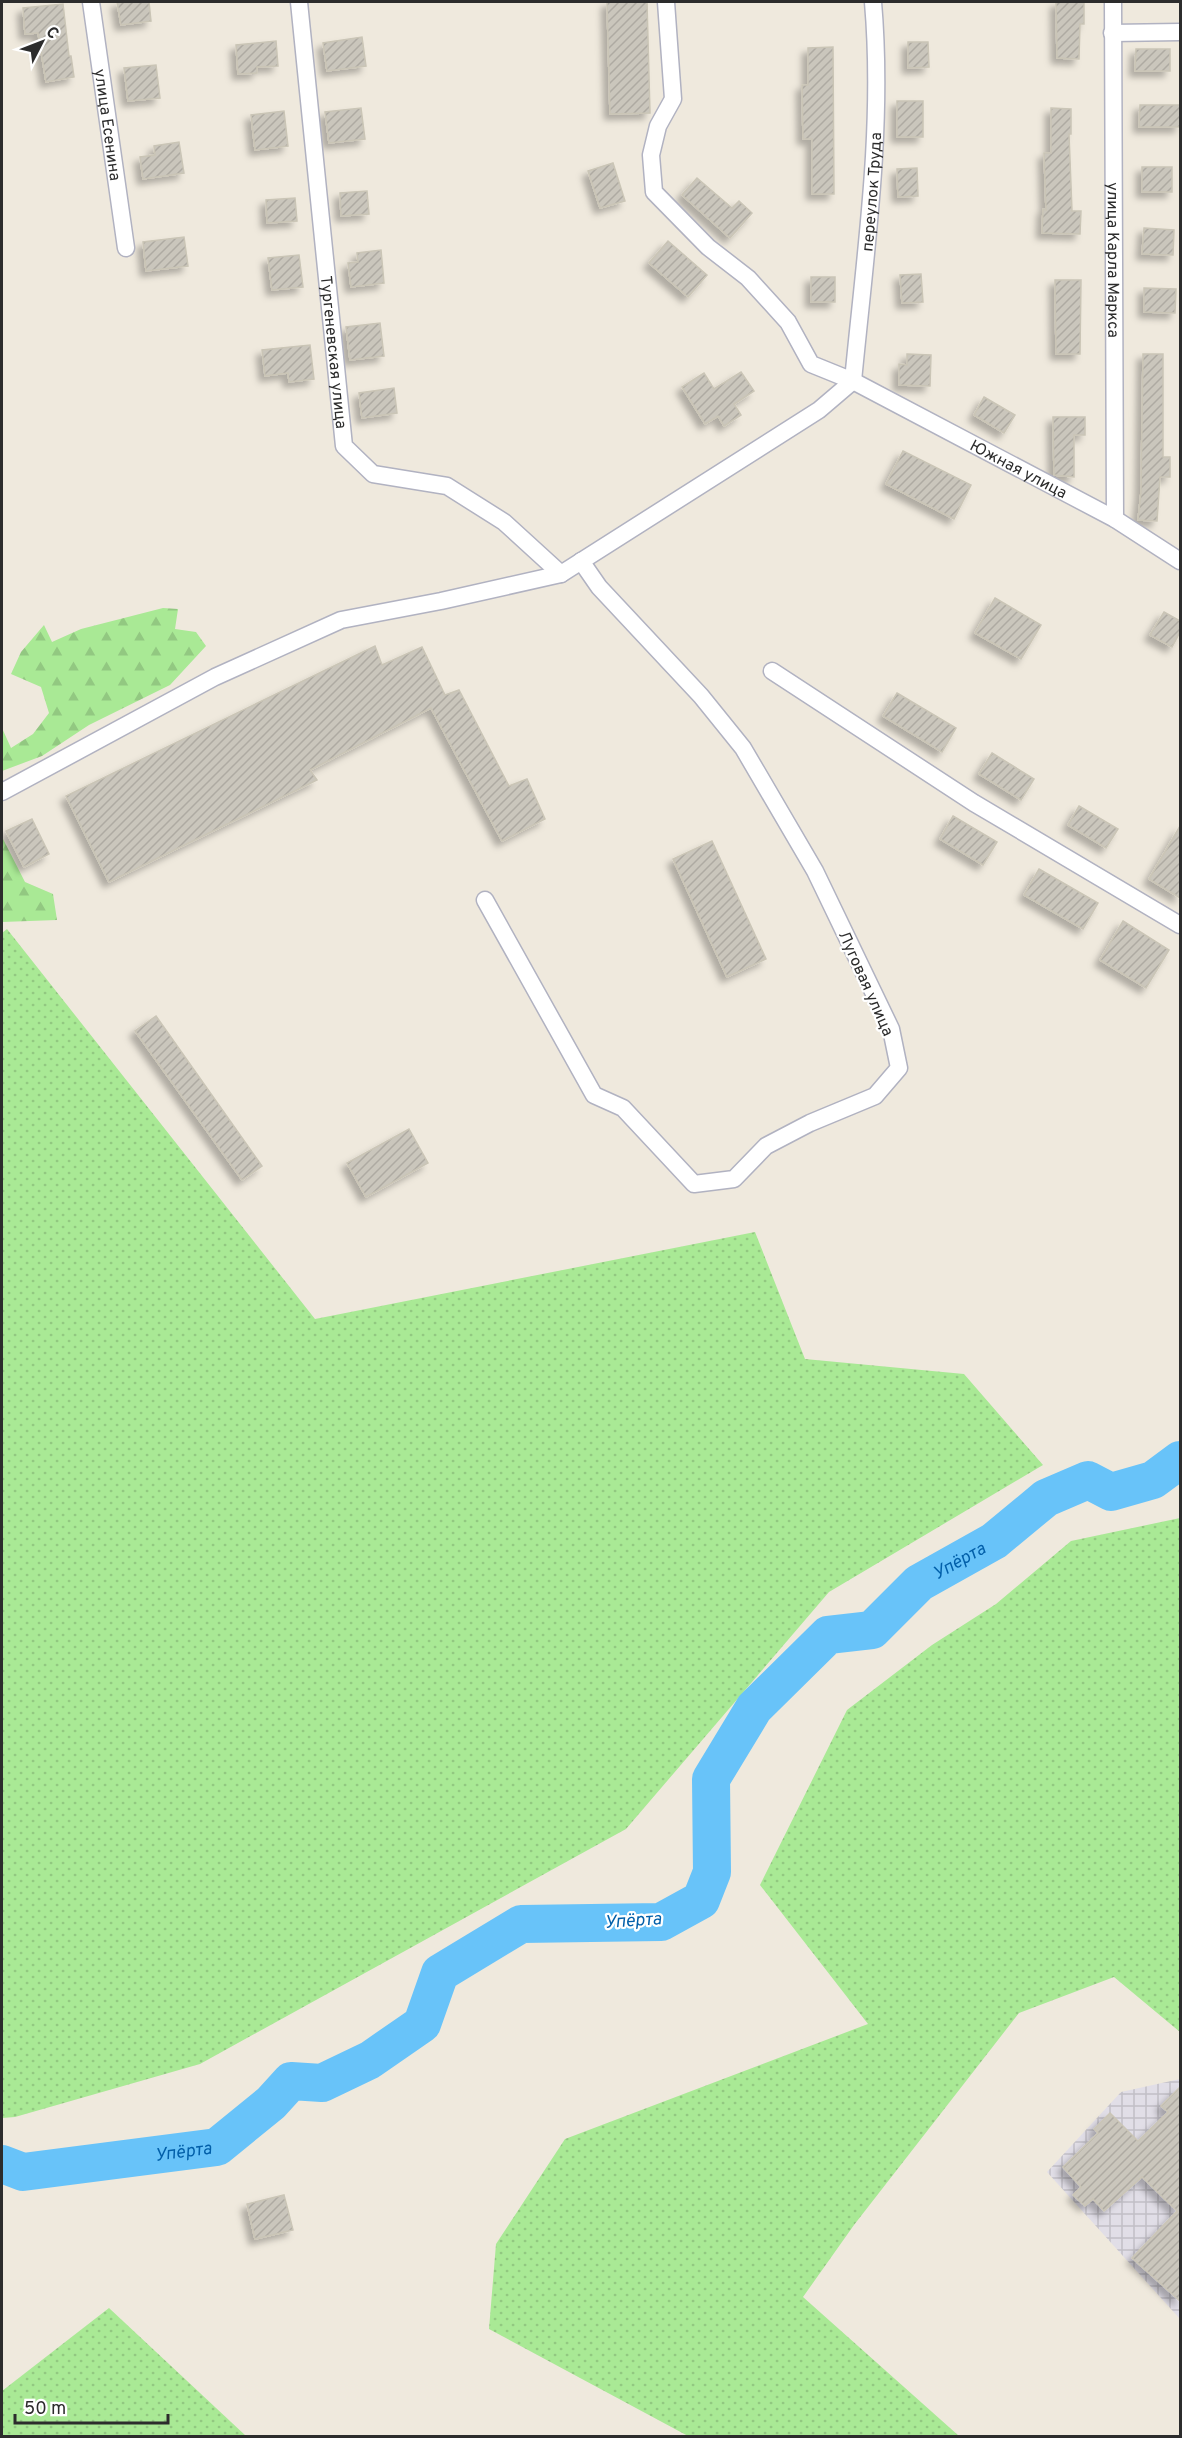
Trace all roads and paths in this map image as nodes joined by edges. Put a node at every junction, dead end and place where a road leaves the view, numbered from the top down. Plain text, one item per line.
1 (91, 2) edge
2 (299, 2) edge
3 (666, 2) edge
4 (873, 2) edge
5 (1113, 2) edge
6 (1180, 32) edge
7 (1112, 33) junction
8 (126, 248) dead end
9 (853, 381) junction
10 (1115, 519) junction
11 (581, 561) junction
12 (1180, 561) edge
13 (561, 574) junction
14 (772, 671) dead end
15 (2, 792) edge
16 (485, 900) dead end
17 (1180, 925) edge

1 - 8 street, улица Есенина
2 - 13 street, Тургеневская улица
3 - 9 street, Южная улица
4 - 9 street, переулок Труда
5 - 7 street, улица Карла Маркса
6 - 7 street
7 - 10 street, улица Карла Маркса
9 - 10 street, Южная улица
9 - 11 street
10 - 12 street, Южная улица
11 - 13 street
11 - 16 street, Луговая улица
13 - 15 street
14 - 17 street

